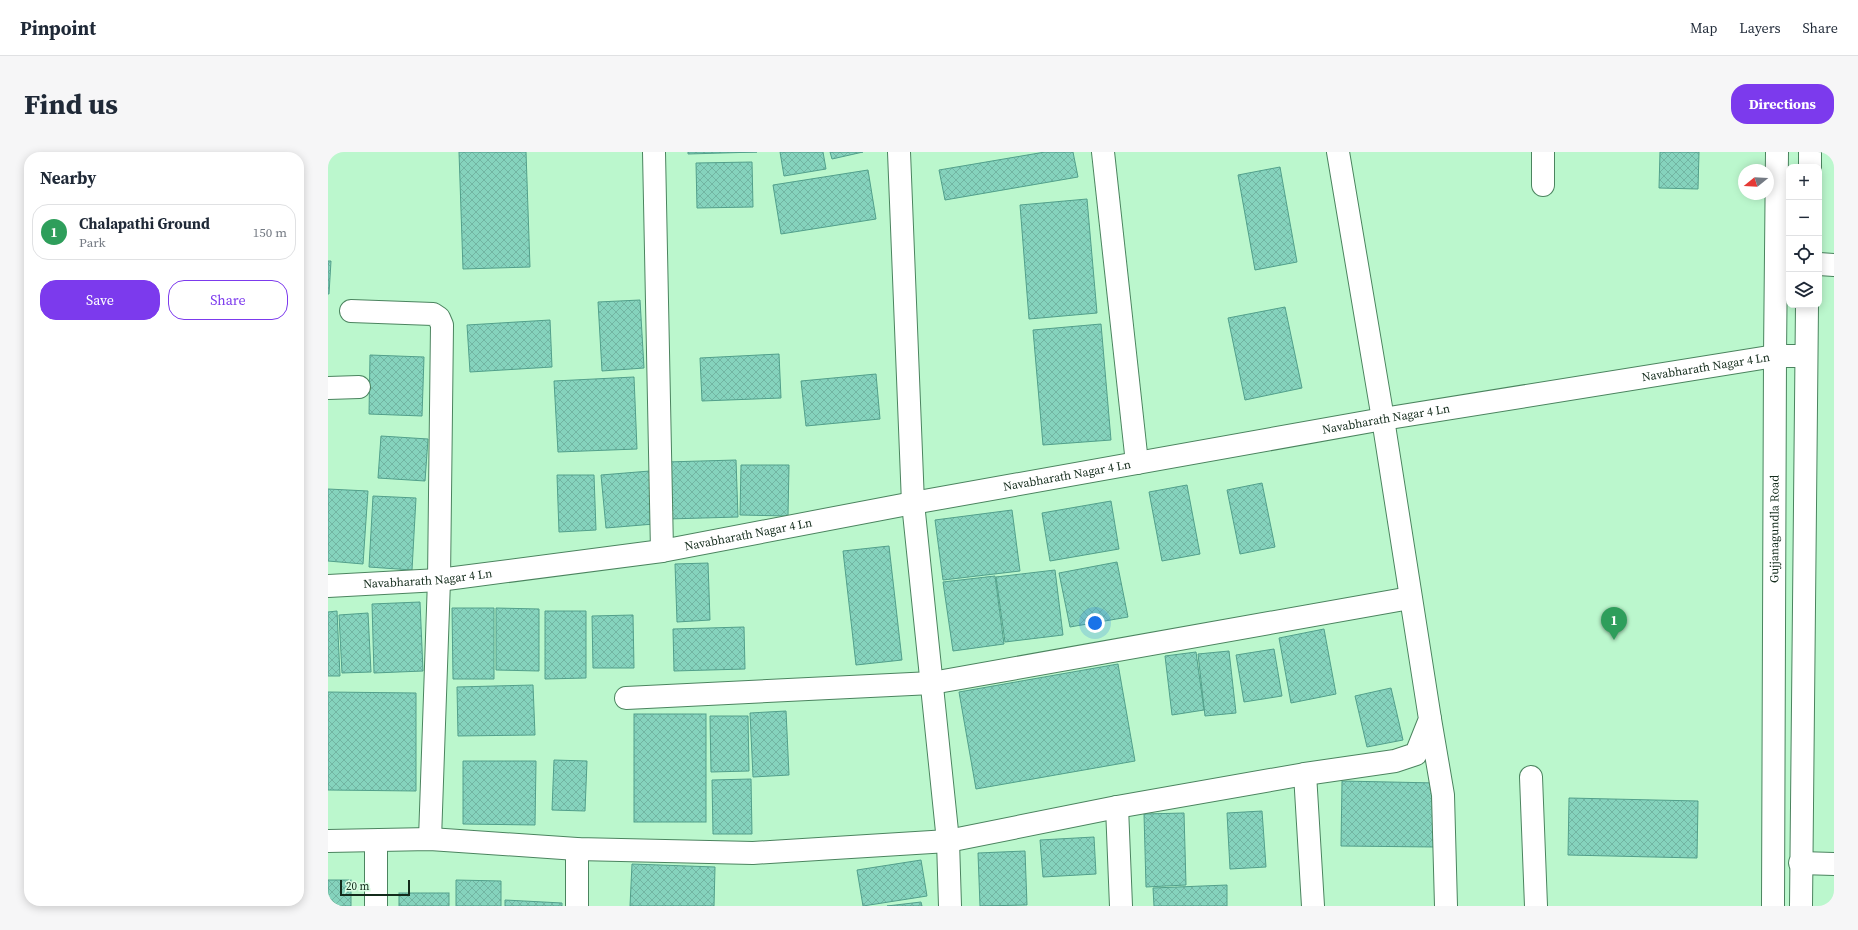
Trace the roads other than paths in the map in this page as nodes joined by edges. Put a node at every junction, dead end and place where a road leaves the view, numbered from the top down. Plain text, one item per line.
1 (654, 152) edge
2 (899, 152) edge
3 (1103, 152) edge
4 (1338, 152) edge
5 (1543, 152) edge
6 (1777, 152) edge
7 (1810, 152) edge
8 (1810, 164) edge
9 (1543, 185) dead end
10 (1822, 264) edge
11 (1834, 265) edge
12 (1807, 308) edge
13 (351, 311) dead end
14 (1775, 356) junction
15 (1805, 356) junction
16 (359, 386) dead end
17 (328, 388) edge
18 (1383, 419) junction
19 (1137, 463) junction
20 (913, 503) junction
21 (662, 551) junction
22 (439, 580) junction
23 (328, 586) edge
24 (1410, 598) junction
25 (932, 683) junction
26 (626, 698) dead end
27 (1430, 719) junction
28 (1305, 774) junction
29 (1531, 778) dead end
30 (1117, 807) junction
31 (430, 839) junction
32 (328, 841) edge
33 (376, 841) junction
34 (948, 841) junction
35 (577, 849) junction
36 (1800, 863) junction
37 (1834, 864) edge
38 (376, 906) edge
39 (577, 906) edge
40 (950, 906) edge
41 (1121, 906) edge
42 (1314, 906) edge
43 (1446, 906) edge
44 (1536, 906) edge
45 (1773, 906) edge
46 (1801, 906) edge

1 - 21 street
2 - 20 street
3 - 19 street
4 - 18 street
5 - 9 street
6 - 14 street, Gujjanagundla Road
7 - 8 street
10 - 11 street
12 - 15 street
13 - 22 street
14 - 15 street, Navabharath Nagar 4 Ln
14 - 18 street, Navabharath Nagar 4 Ln
14 - 45 street, Gujjanagundla Road
15 - 36 street
16 - 17 street
18 - 19 street, Navabharath Nagar 4 Ln
18 - 24 street
19 - 20 street, Navabharath Nagar 4 Ln
20 - 21 street, Navabharath Nagar 4 Ln
20 - 25 street
21 - 22 street, Navabharath Nagar 4 Ln
22 - 23 street, Navabharath Nagar 4 Ln
22 - 31 street
24 - 25 street
24 - 27 street
25 - 26 street
25 - 34 street
27 - 28 street
27 - 43 street
28 - 30 street
28 - 42 street
29 - 44 street
30 - 34 street
30 - 41 street
31 - 33 street
31 - 35 street
32 - 33 street
33 - 38 street
34 - 35 street
34 - 40 street
35 - 39 street
36 - 37 street
36 - 46 street

